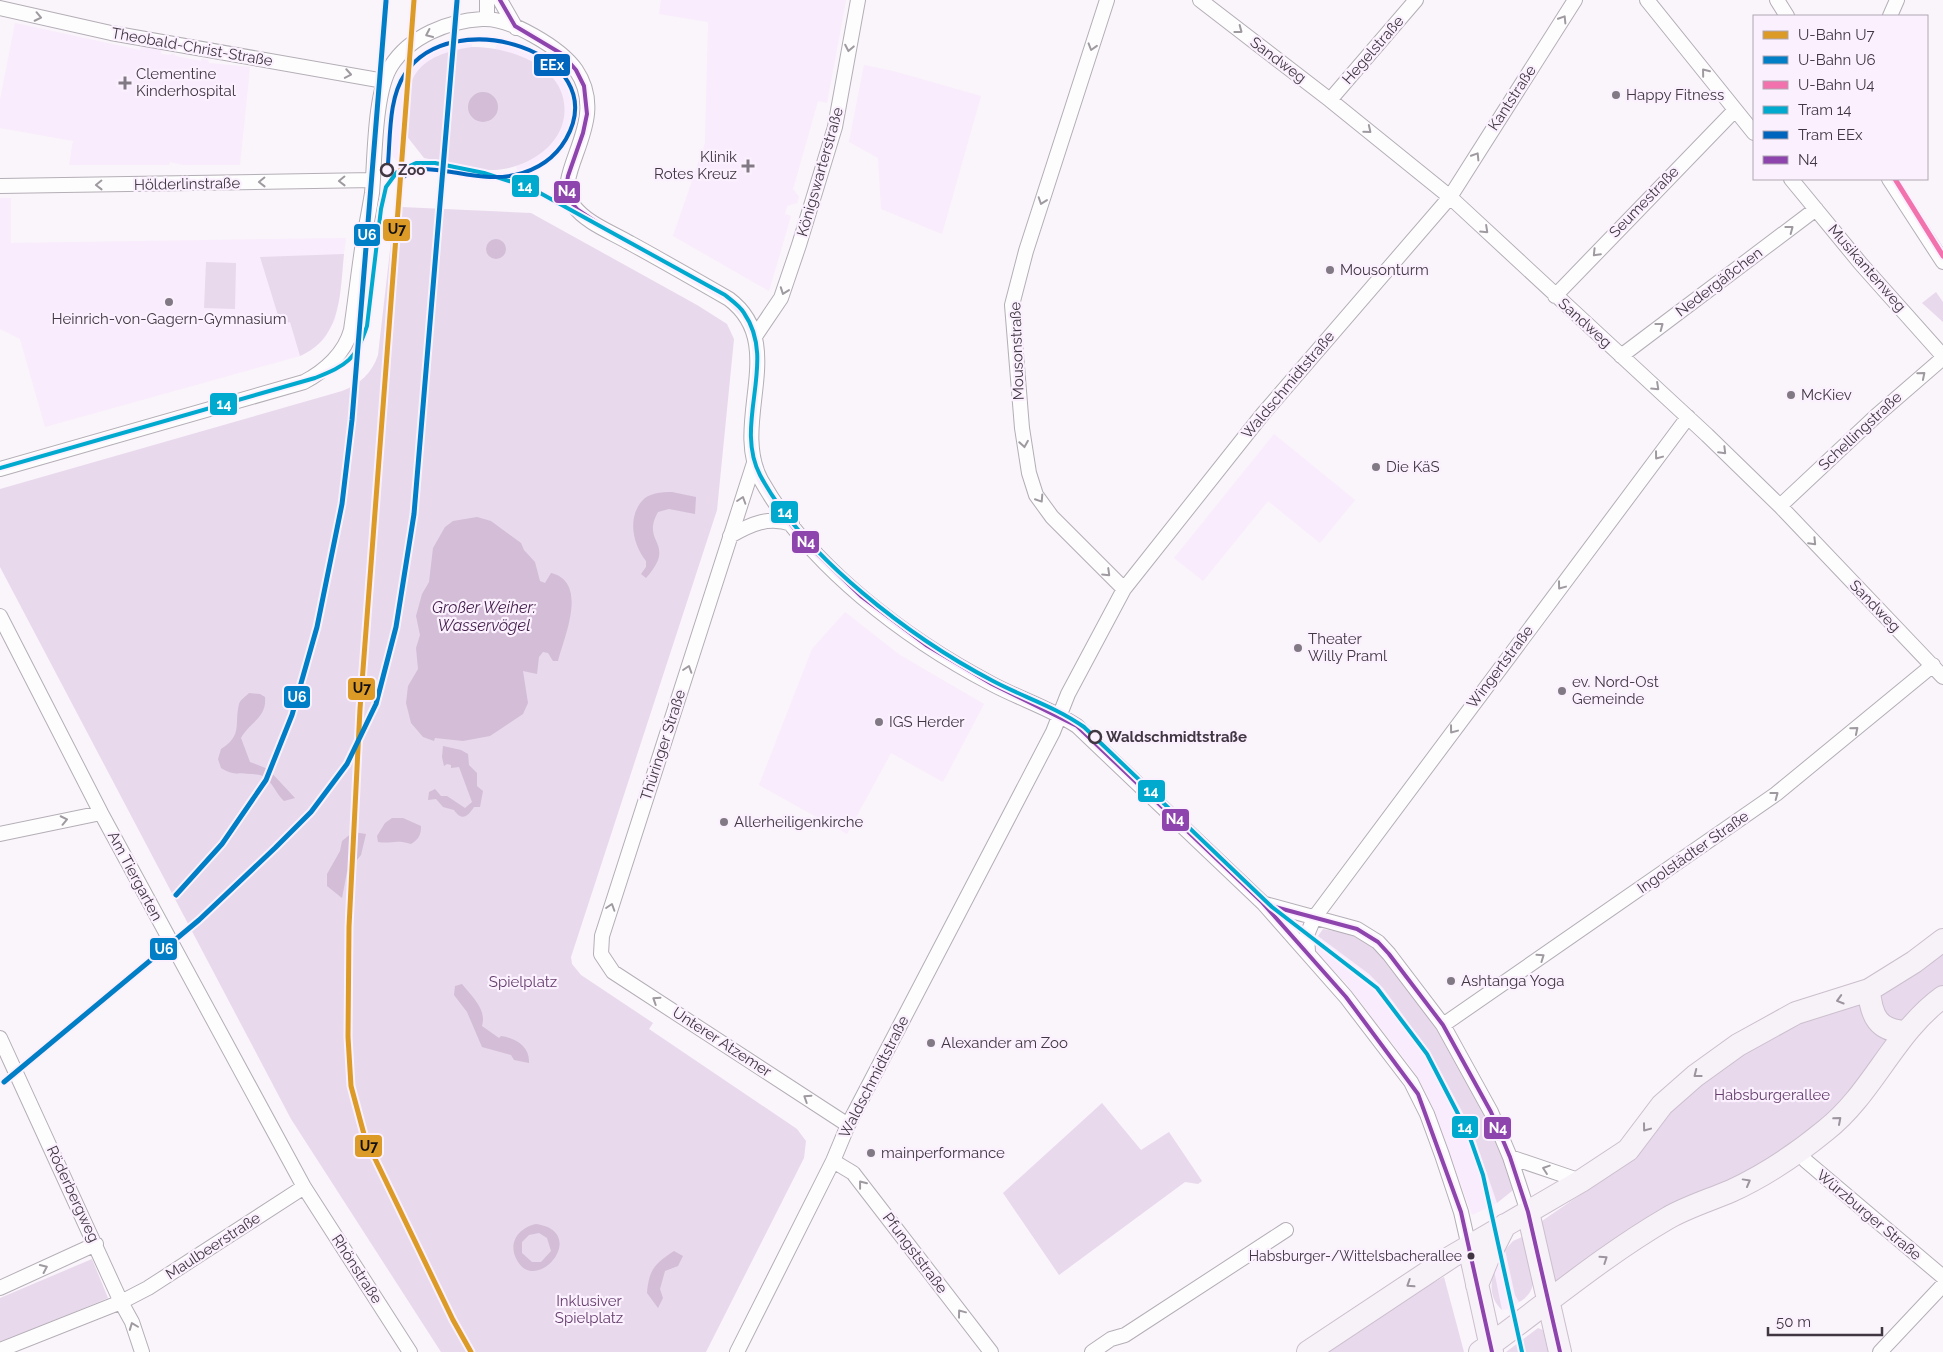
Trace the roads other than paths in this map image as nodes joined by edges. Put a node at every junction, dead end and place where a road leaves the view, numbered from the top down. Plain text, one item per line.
1 (487, 0) edge
2 (500, 0) edge
3 (858, 0) edge
4 (1107, 0) edge
5 (1200, 0) edge
6 (1416, 0) edge
7 (1575, 0) edge
8 (1646, 0) edge
9 (1777, 0) edge
10 (1897, 0) edge
11 (0, 8) edge
12 (1786, 15) edge
13 (1890, 15) edge
14 (486, 19) junction
15 (519, 30) junction
16 (384, 81) junction
17 (1330, 100) junction
18 (1735, 110) junction
19 (1753, 132) edge
20 (373, 180) junction
21 (1792, 180) edge
22 (1890, 180) edge
23 (0, 186) edge
24 (1450, 197) junction
25 (1816, 209) junction
26 (1943, 262) edge
27 (1555, 296) junction
28 (756, 335) junction
29 (1621, 356) junction
30 (1943, 357) edge
31 (1688, 417) junction
32 (754, 463) junction
33 (0, 469) edge
34 (1780, 506) junction
35 (792, 524) junction
36 (730, 536) junction
37 (1124, 589) junction
38 (0, 616) edge
39 (1933, 665) junction
40 (1943, 677) edge
41 (1060, 715) junction
42 (101, 813) junction
43 (0, 834) edge
44 (1264, 904) junction
45 (1314, 918) junction
46 (1943, 940) edge
47 (1308, 952) junction
48 (601, 954) joint
49 (1869, 990) junction
50 (1943, 997) edge
51 (1444, 1025) junction
52 (1906, 1032) junction
53 (0, 1038) edge
54 (848, 1124) junction
55 (1799, 1150) junction
56 (1510, 1157) junction
57 (833, 1161) junction
58 (1582, 1181) junction
59 (304, 1187) junction
60 (1528, 1212) junction
61 (1505, 1225) junction
62 (1286, 1230) dead end
63 (96, 1244) junction
64 (1468, 1247) junction
65 (1943, 1277) edge
66 (1943, 1284) edge
67 (1477, 1285) junction
68 (0, 1288) edge
69 (1547, 1301) junction
70 (120, 1302) junction
71 (1482, 1307) junction
72 (1522, 1321) junction
73 (0, 1350) edge
74 (1487, 1350) edge
75 (1094, 1351) edge
76 (142, 1352) edge
77 (410, 1352) edge
78 (737, 1352) edge
79 (991, 1352) edge
80 (1308, 1352) edge
81 (1560, 1352) edge
82 (1880, 1352) edge

1 - 14 street
2 - 15 street
3 -> 28 street, Königswarterstraße
4 -> 37 street, Mousonstraße
5 -> 17 street, Sandweg
6 - 17 street, Hegelstraße
24 -> 7 street, Kantstraße
18 -> 8 street
9 - 12 street
10 - 13 street
11 -> 16 street, Theobald-Christ-Straße
14 - 15 street
14 -> 16 street
15 - 28 street, Thüringer Straße
16 - 20 street
17 -> 24 street, Sandweg
18 - 19 street
18 -> 27 street, Seumestraße
20 -> 23 street, Hölderlinstraße
20 - 33 street
21 - 25 street, Musikantenweg
22 - 26 street
24 -> 27 street, Sandweg
24 - 37 street, Waldschmidtstraße
29 -> 25 street, Nedergäßchen
25 - 30 street, Musikantenweg
27 - 29 street, Sandweg
28 - 32 street, Thüringer Straße
29 -> 31 street, Sandweg
34 -> 30 street, Schellingstraße
31 -> 34 street, Sandweg
31 -> 45 street, Wingertstraße
32 - 35 street
36 -> 32 street, Thüringer Straße
34 -> 39 street, Sandweg
35 - 36 street
35 - 41 street
48 -> 36 street, Thüringer Straße
37 - 41 street, Waldschmidtstraße
38 - 42 street, Am Tiergarten
39 - 40 street, Sandweg
51 -> 39 street, Ingolstädter Straße
41 - 44 street
41 - 54 street, Waldschmidtstraße
43 -> 42 street
42 - 59 street, Am Tiergarten
44 - 45 street
44 - 47 street
45 - 47 street
45 - 51 street
46 - 49 main road
47 - 64 street
54 -> 48 street, Unterer Atzemer
49 - 52 main road
49 -> 58 main road
50 - 52 main road
51 - 56 street
55 -> 52 main road
53 - 63 street, Röderbergweg
54 - 57 street, Waldschmidtstraße
55 - 65 street, Würzburger Straße
69 -> 55 main road
58 -> 56 street
56 - 60 street
57 - 78 street, Waldschmidtstraße
79 -> 57 street, Pfungststraße
58 - 60 main road
59 - 70 street, Maulbeerstraße
59 - 77 street, Rhönstraße
60 - 61 main road
60 - 69 main road
61 - 64 main road
61 - 67 main road
62 - 75 street
68 -> 63 street
63 - 70 street, Röderbergweg
64 - 67 main road
64 -> 80 main road
66 - 82 street
67 - 71 main road
69 - 72 main road
69 - 81 main road
70 - 73 street, Maulbeerstraße
76 -> 70 street, Röderbergweg
71 - 72 main road
71 - 74 main road
72 - 74 main road

